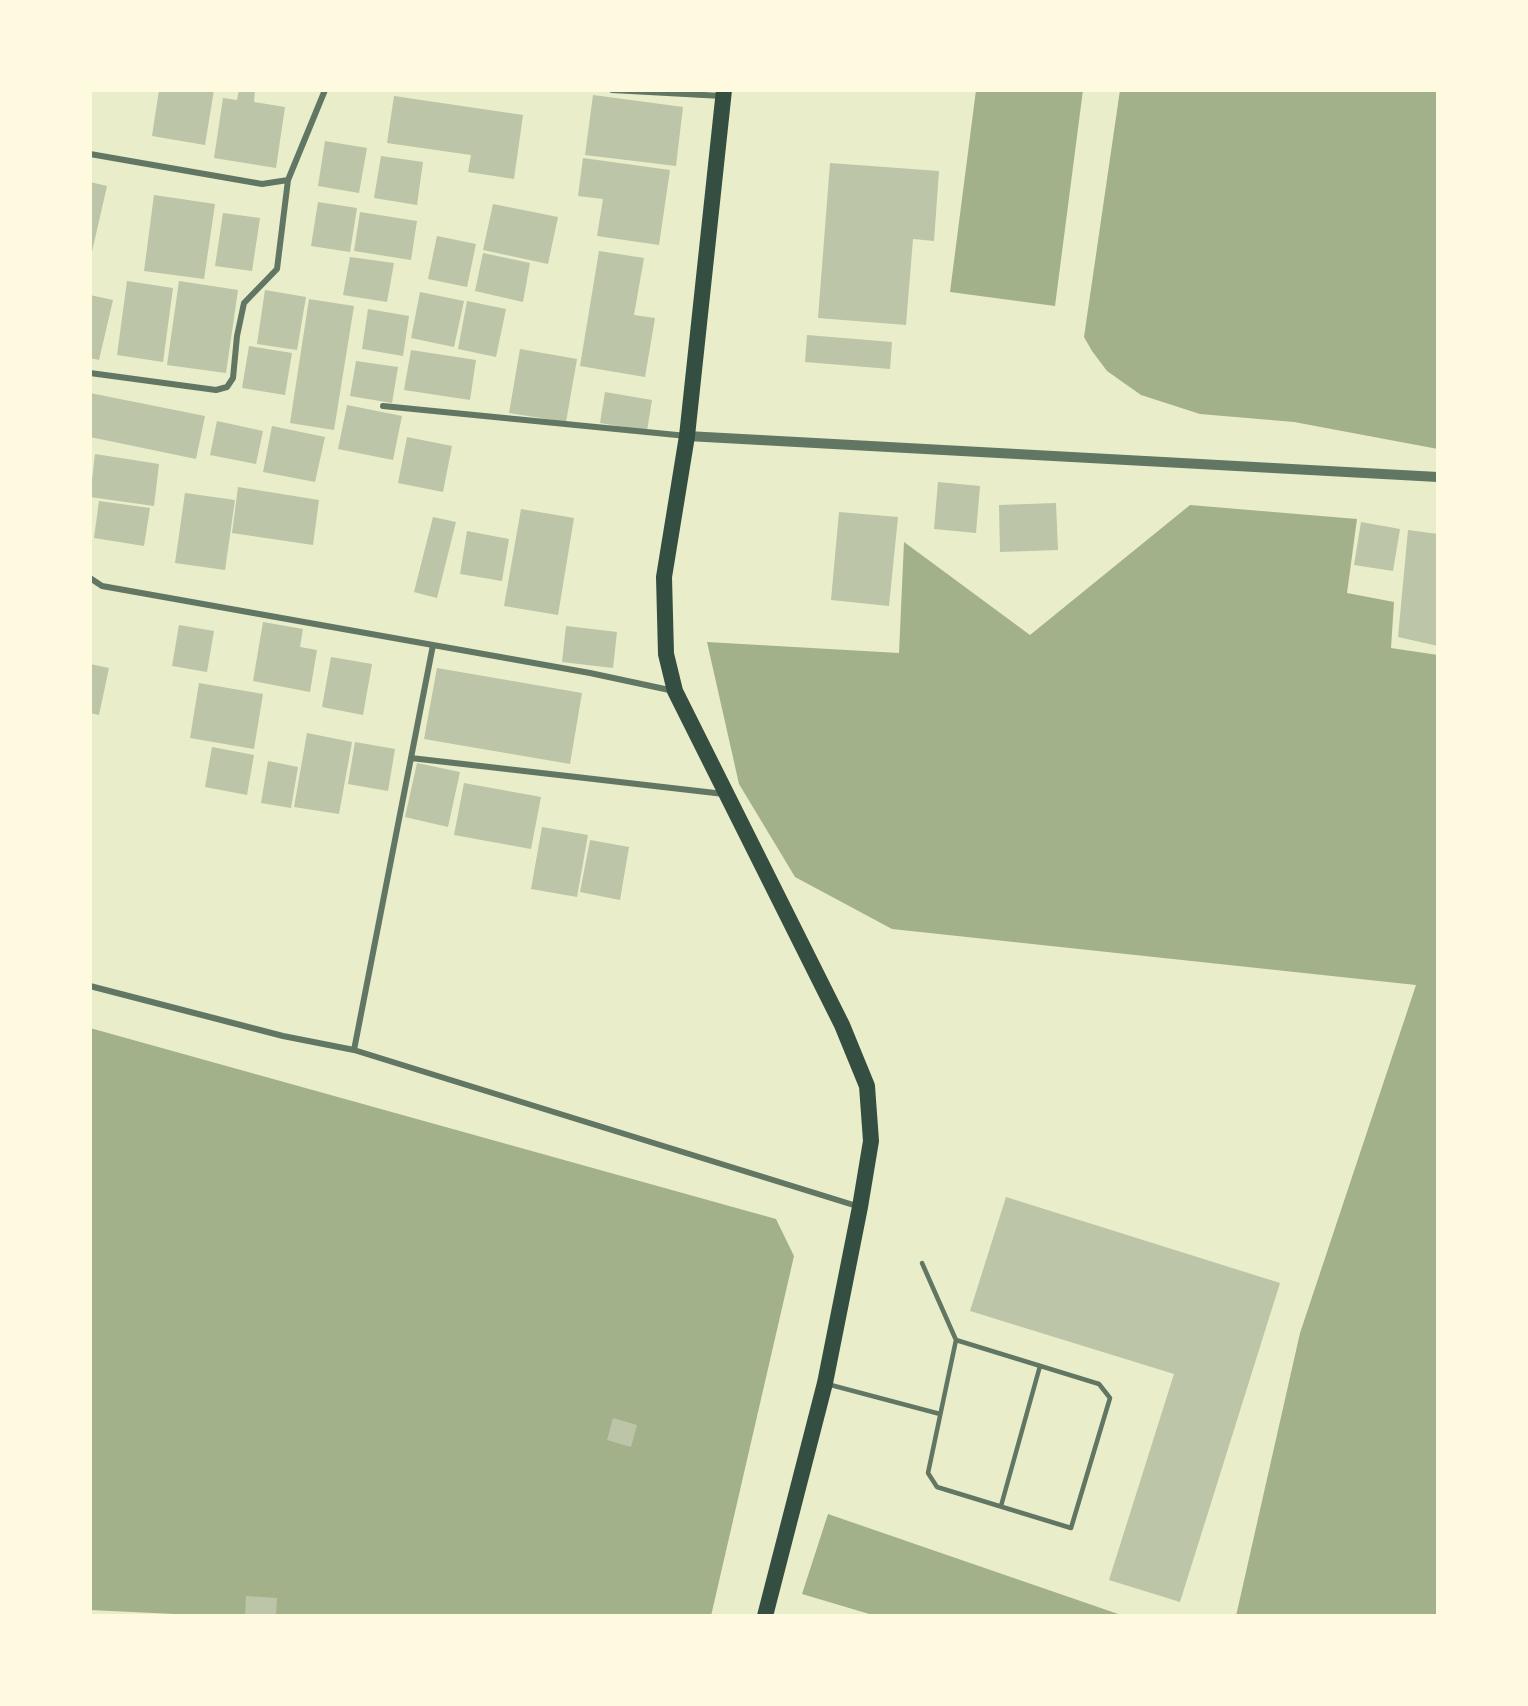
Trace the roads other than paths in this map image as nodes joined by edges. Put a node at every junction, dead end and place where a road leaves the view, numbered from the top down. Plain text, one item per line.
1 (325, 90) edge
2 (612, 90) edge
3 (723, 93) edge
4 (90, 154) edge
5 (288, 180) junction
6 (90, 373) edge
7 (383, 406) dead end
8 (687, 436) junction
9 (1438, 477) edge
10 (90, 578) edge
11 (433, 645) junction
12 (675, 691) junction
13 (411, 758) junction
14 (725, 794) junction
15 (90, 986) edge
16 (354, 1050) junction
17 (860, 1208) junction
18 (922, 1263) dead end
19 (956, 1340) junction
20 (1040, 1366) junction
21 (825, 1383) junction
22 (939, 1414) junction
23 (1001, 1506) junction
24 (765, 1616) edge

1 - 5 street
2 - 3 street
3 - 8 highway
4 - 5 street
5 - 6 street
7 - 8 street
8 - 9 street
8 - 12 highway
10 - 11 street
11 - 12 street
11 - 13 street
12 - 14 highway
13 - 14 street
13 - 16 street
14 - 17 highway
15 - 16 street
16 - 17 street
17 - 21 highway
18 - 19 lane
19 - 20 lane
19 - 22 lane
20 - 23 lane
20 - 23 lane
21 - 22 lane
21 - 24 highway
22 - 23 lane

